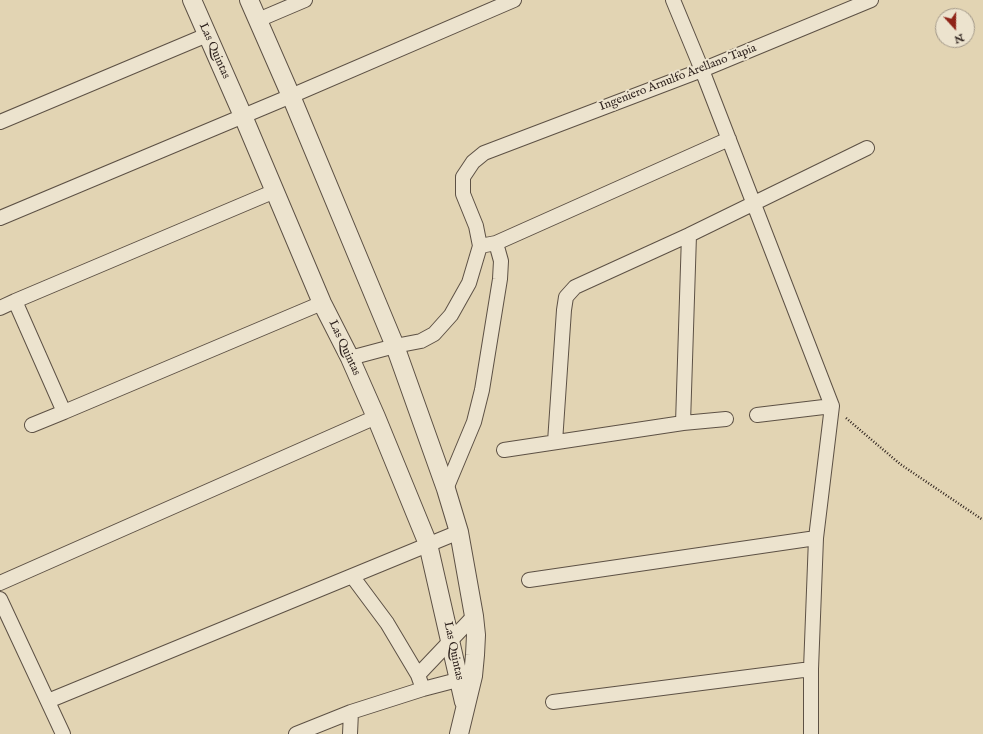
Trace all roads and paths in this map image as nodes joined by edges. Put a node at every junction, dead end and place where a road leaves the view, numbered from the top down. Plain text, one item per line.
1 (192, 0) edge
2 (249, 0) edge
3 (304, 0) edge
4 (514, 0) edge
5 (673, 0) edge
6 (871, 0) edge
7 (258, 20) junction
8 (207, 35) junction
9 (702, 70) junction
10 (291, 96) junction
11 (243, 116) junction
12 (0, 122) edge
13 (729, 139) junction
14 (867, 148) dead end
15 (275, 191) junction
16 (754, 203) junction
17 (0, 218) edge
18 (689, 235) junction
19 (496, 243) junction
20 (480, 246) junction
21 (15, 301) junction
22 (322, 303) junction
23 (0, 308) edge
24 (395, 346) junction
25 (350, 358) junction
26 (832, 406) junction
27 (64, 412) junction
28 (757, 415) dead end
29 (376, 417) junction
30 (726, 419) dead end
31 (683, 423) junction
32 (32, 425) dead end
33 (555, 442) junction
34 (504, 450) dead end
35 (446, 489) junction
36 (983, 520) edge
37 (459, 532) junction
38 (816, 538) junction
39 (428, 544) junction
40 (352, 576) junction
41 (529, 580) dead end
42 (0, 583) edge
43 (0, 599) edge
44 (474, 616) junction
45 (451, 641) junction
46 (811, 669) junction
47 (418, 675) junction
48 (466, 678) junction
49 (423, 688) junction
50 (48, 701) junction
51 (553, 702) dead end
52 (351, 712) junction
53 (63, 734) edge
54 (296, 734) edge
55 (350, 734) edge
56 (459, 734) edge
57 (811, 734) edge

1 - 8 street, Las Quintas
2 - 7 street, Las Quintas
3 - 7 street
4 - 10 street
5 - 9 street
6 - 9 street, Ingeniero Arnulfo Arellano Tapia
7 - 10 street, Las Quintas
8 - 11 street, Las Quintas
8 - 12 street
9 - 13 street
9 - 20 street, Ingeniero Arnulfo Arellano Tapia
10 - 11 street
10 - 24 street, Las Quintas
11 - 15 street, Las Quintas
11 - 17 street
13 - 16 street
13 - 19 street
14 - 16 street
15 - 21 street
15 - 22 street, Las Quintas
16 - 18 street
16 - 26 street
18 - 31 street
18 - 33 street
19 - 20 street
19 - 35 street
20 - 24 street
21 - 23 street
21 - 27 street
22 - 25 street, Las Quintas
22 - 27 street
24 - 25 street
24 - 35 street, Las Quintas
25 - 29 street, Las Quintas
26 - 28 street
26 - 36 path
26 - 38 street
27 - 32 street
29 - 39 street, Las Quintas
29 - 42 street
30 - 31 street
31 - 33 street
33 - 34 street
35 - 37 street, Las Quintas
37 - 39 street
37 - 44 street, Las Quintas
38 - 41 street
38 - 46 street
39 - 40 street
39 - 45 street, Las Quintas
40 - 47 street
40 - 50 street
43 - 50 street
44 - 45 street
44 - 48 street, Las Quintas
45 - 47 street
45 - 48 street, Las Quintas
46 - 51 street
46 - 57 street
47 - 49 street
48 - 49 street
48 - 56 street, Las Quintas
49 - 52 street
50 - 53 street
52 - 54 street
52 - 55 street

